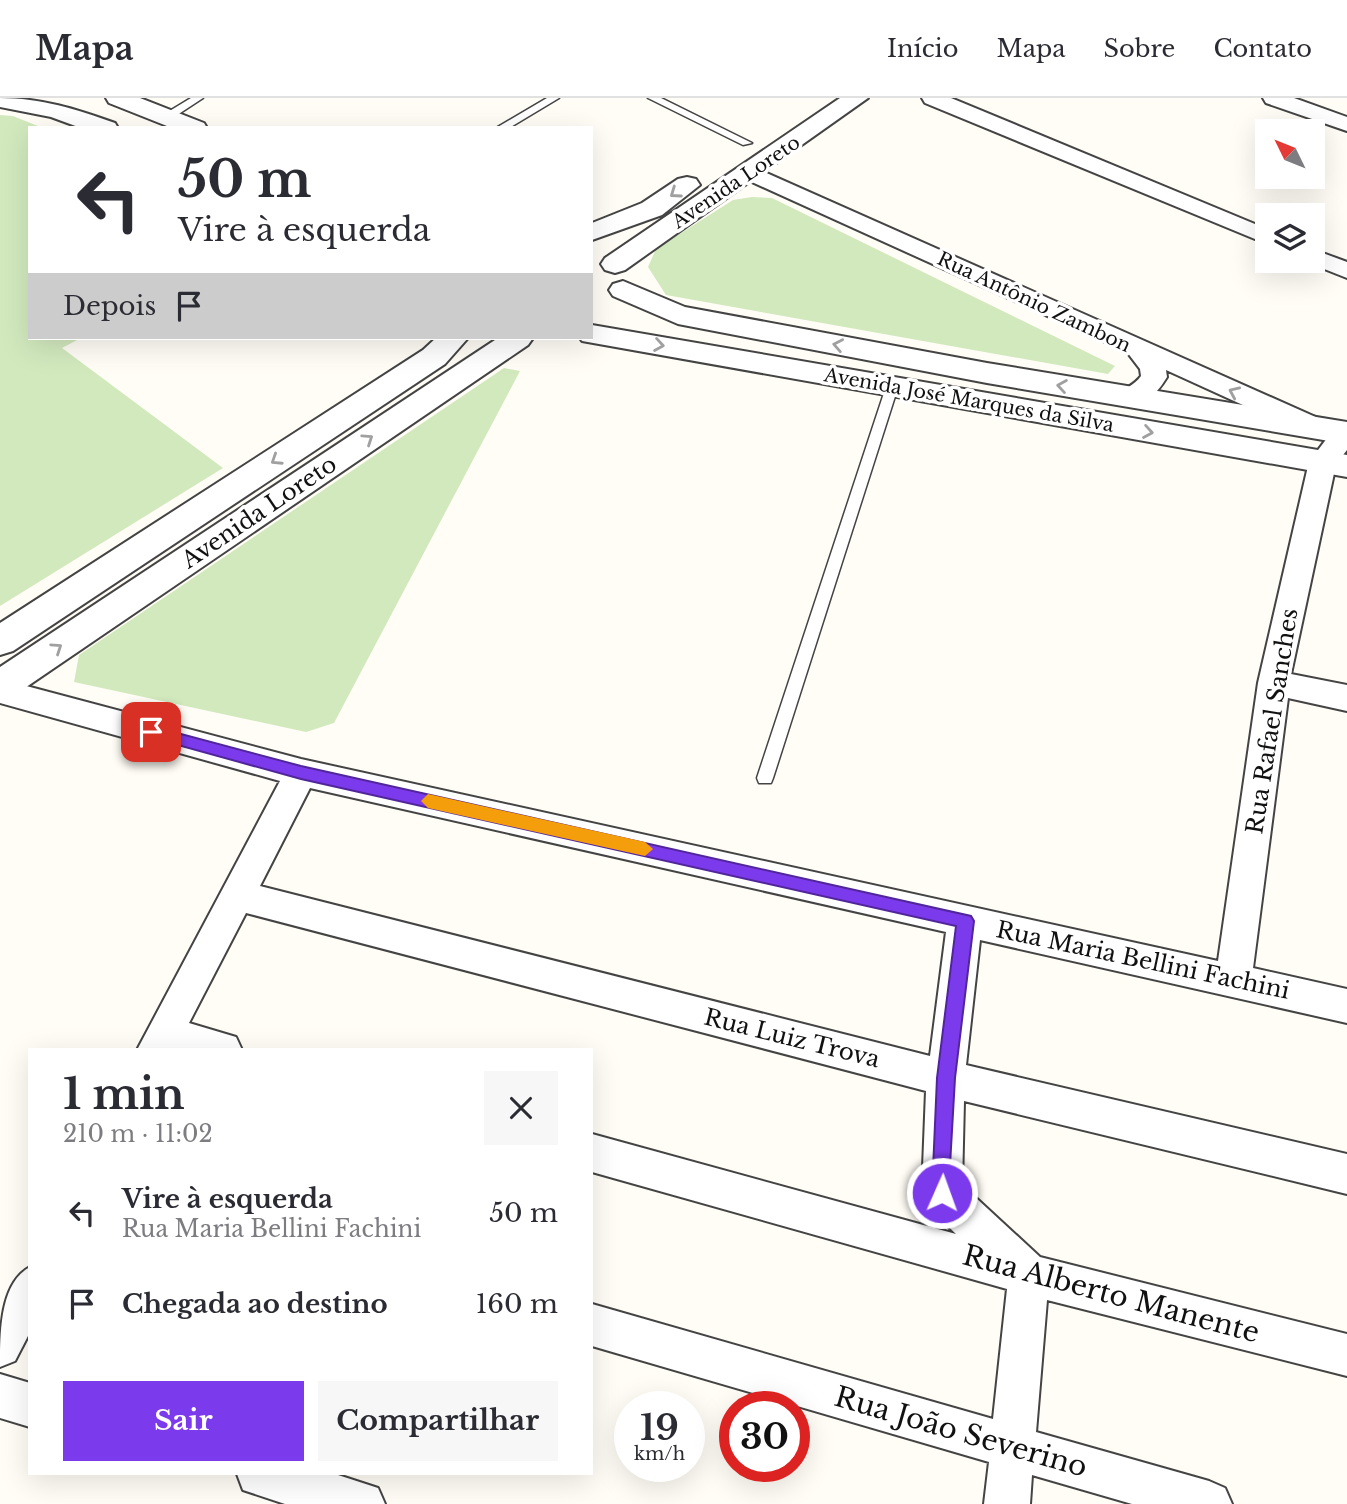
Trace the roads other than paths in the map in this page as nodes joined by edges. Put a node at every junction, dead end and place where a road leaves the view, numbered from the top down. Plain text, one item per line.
1 (118, 98) edge
2 (198, 98) edge
3 (554, 98) edge
4 (653, 98) edge
5 (812, 98) edge
6 (856, 98) edge
7 (933, 98) edge
8 (1275, 98) edge
9 (0, 100) edge
10 (167, 117) junction
11 (1347, 124) edge
12 (100, 126) edge
13 (190, 126) edge
14 (505, 126) edge
15 (747, 143) junction
16 (751, 173) junction
17 (593, 232) edge
18 (1255, 232) edge
19 (1325, 262) edge
20 (610, 268) edge
21 (1347, 271) edge
22 (593, 323) edge
23 (593, 334) edge
24 (451, 340) edge
25 (515, 340) edge
26 (1138, 349) junction
27 (892, 387) junction
28 (1130, 397) junction
29 (1340, 431) edge
30 (1335, 464) edge
31 (0, 641) edge
32 (1274, 684) junction
33 (0, 688) edge
34 (1347, 698) edge
35 (301, 773) junction
36 (765, 778) dead end
37 (238, 896) junction
38 (965, 921) junction
39 (1233, 979) junction
40 (1347, 1006) edge
41 (161, 1042) edge
42 (208, 1048) edge
43 (946, 1078) junction
44 (593, 1153) edge
45 (1347, 1174) edge
46 (1029, 1275) junction
47 (28, 1292) edge
48 (593, 1325) edge
49 (0, 1346) edge
50 (1347, 1355) edge
51 (0, 1396) edge
52 (28, 1404) edge
53 (1013, 1446) junction
54 (263, 1475) edge
55 (362, 1504) edge
56 (1007, 1504) edge
57 (1209, 1504) edge

1 - 10 street
2 - 10 lane
3 - 14 lane
4 - 15 lane
5 - 15 street, Avenida Loreto
6 - 16 street, Avenida Loreto
7 - 18 street
8 - 11 street
9 - 12 street
10 - 13 street
15 -> 17 street, Avenida Loreto
16 - 20 street, Avenida Loreto
16 - 26 street, Rua Antônio Zambon
19 - 21 street
20 - 22 street, Avenida Loreto
28 -> 20 street, Avenida José Marques da Silva
23 -> 27 street, Avenida José Marques da Silva
24 -> 31 street, Avenida Loreto
33 -> 25 street, Avenida Loreto
26 - 28 street
29 -> 26 street, Rua Antônio Zambon
27 -> 30 street, Avenida José Marques da Silva
27 - 36 lane
28 - 29 street, Avenida José Marques da Silva
29 - 30 street, Rua Rafael Sanches
30 - 32 street, Rua Rafael Sanches
32 - 34 street
32 - 39 street, Rua Rafael Sanches
33 - 35 street, Rua Maria Bellini Fachini
35 - 37 street
35 - 38 street, Rua Maria Bellini Fachini
37 - 41 street
37 - 43 street, Rua Luiz Trova
38 - 39 street, Rua Maria Bellini Fachini
38 - 43 street
39 - 40 street, Rua Maria Bellini Fachini
41 - 42 street
43 - 45 street, Rua Luiz Trova
43 - 46 street
44 - 46 street, Rua Alberto Manente
46 - 50 street, Rua Alberto Manente
46 - 53 street
47 - 49 street
48 - 53 street, Rua João Severino
51 - 52 street
53 - 56 street
53 - 57 street, Rua João Severino
54 - 55 street

